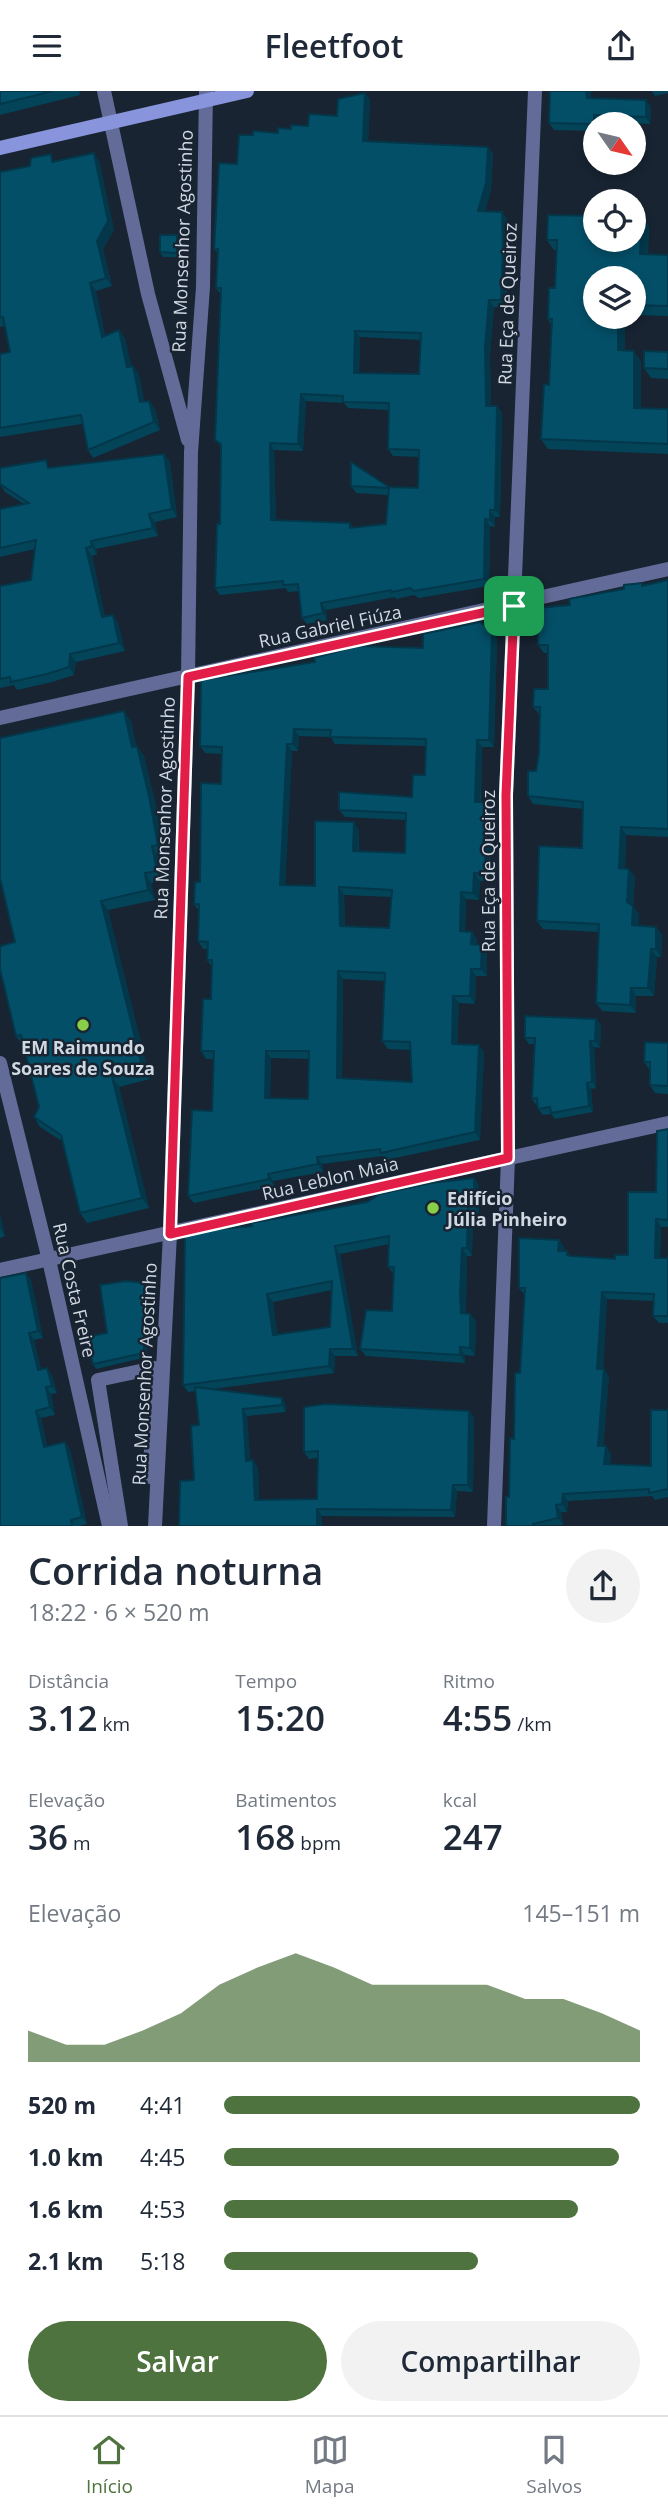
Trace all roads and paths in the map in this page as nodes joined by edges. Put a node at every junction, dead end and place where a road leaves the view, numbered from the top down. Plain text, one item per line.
1 (104, 91) edge
2 (247, 91) edge
3 (535, 91) edge
4 (205, 96) edge
5 (111, 123) junction
6 (0, 148) edge
7 (191, 452) junction
8 (668, 569) edge
9 (514, 606) junction
10 (188, 677) junction
11 (0, 718) edge
12 (0, 1063) edge
13 (668, 1123) edge
14 (508, 1158) junction
15 (170, 1234) junction
16 (49, 1260) junction
17 (0, 1271) edge
18 (108, 1526) edge
19 (121, 1526) edge
20 (148, 1526) edge
21 (155, 1526) edge
22 (494, 1526) edge

1 - 5 street
2 - 4 street
3 - 9 street, Rua Eça de Queiroz
4 - 5 street
4 - 7 street, Rua Monsenhor Agostinho
5 - 6 street
5 - 7 street
7 - 10 street, Rua Monsenhor Agostinho
8 - 9 street, Rua Gabriel Fiúza
9 - 10 street, Rua Gabriel Fiúza
9 - 14 street, Rua Eça de Queiroz
10 - 11 street, Rua Gabriel Fiúza
10 - 15 street, Rua Monsenhor Agostinho
12 - 16 street, Rua Costa Freire
13 - 14 street, Rua Leblon Maia
14 - 15 street, Rua Leblon Maia
14 - 22 street, Rua Eça de Queiroz
15 - 16 street, Rua Leblon Maia
15 - 21 street, Rua Monsenhor Agostinho
16 - 17 street, Rua Leblon Maia
16 - 18 street, Rua Costa Freire
19 - 20 street

